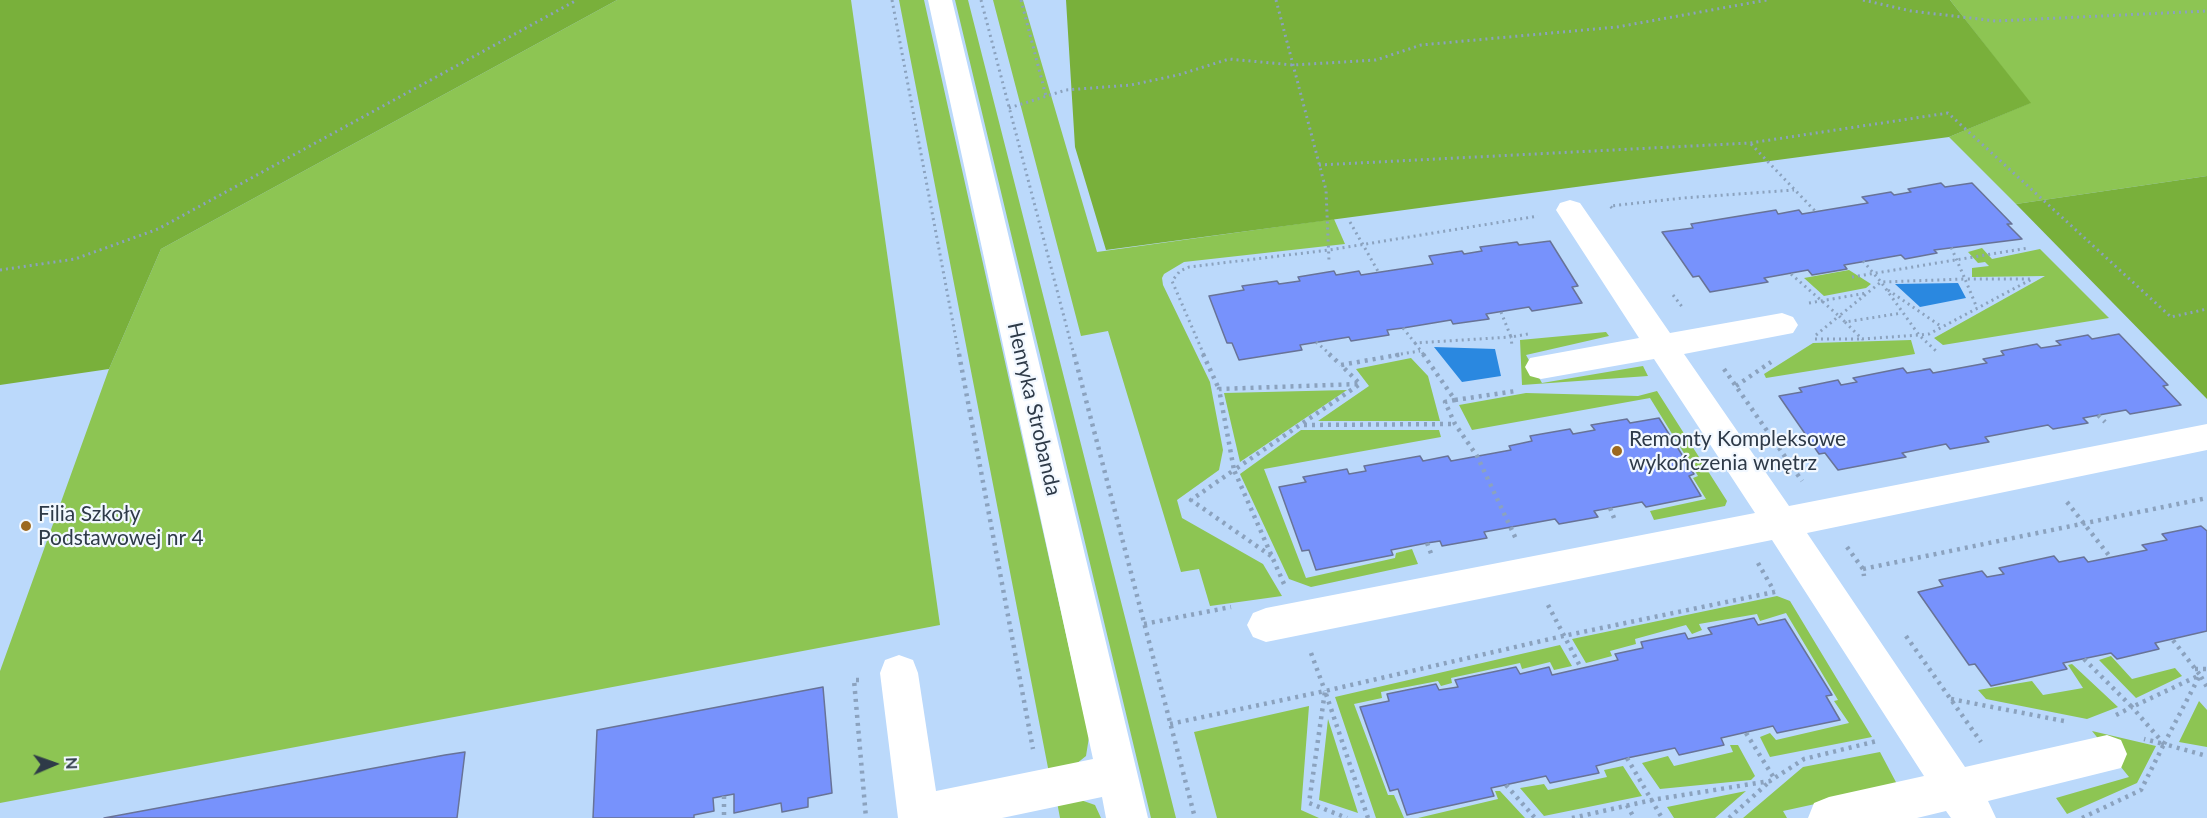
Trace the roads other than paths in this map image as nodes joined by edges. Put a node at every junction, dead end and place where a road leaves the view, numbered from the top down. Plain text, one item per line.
1 (940, 0) edge
2 (1570, 210) road end
3 (1782, 325) dead end
4 (1662, 346) junction
5 (1529, 374) road end
6 (2207, 437) edge
7 (1781, 524) junction
8 (1266, 625) dead end
9 (899, 673) dead end
10 (2107, 754) dead end
11 (1117, 774) junction
12 (1966, 804) edge
13 (919, 817) edge
14 (1127, 818) edge
15 (1828, 818) edge

1 - 11 street, Henryka Strobanda
2 - 4 street
3 - 4 street
4 - 5 street
4 - 7 street
6 - 7 street
7 - 8 street
7 - 12 street
9 - 13 street
10 - 12 street
11 - 13 street
11 - 14 street, Henryka Strobanda
12 - 15 street

